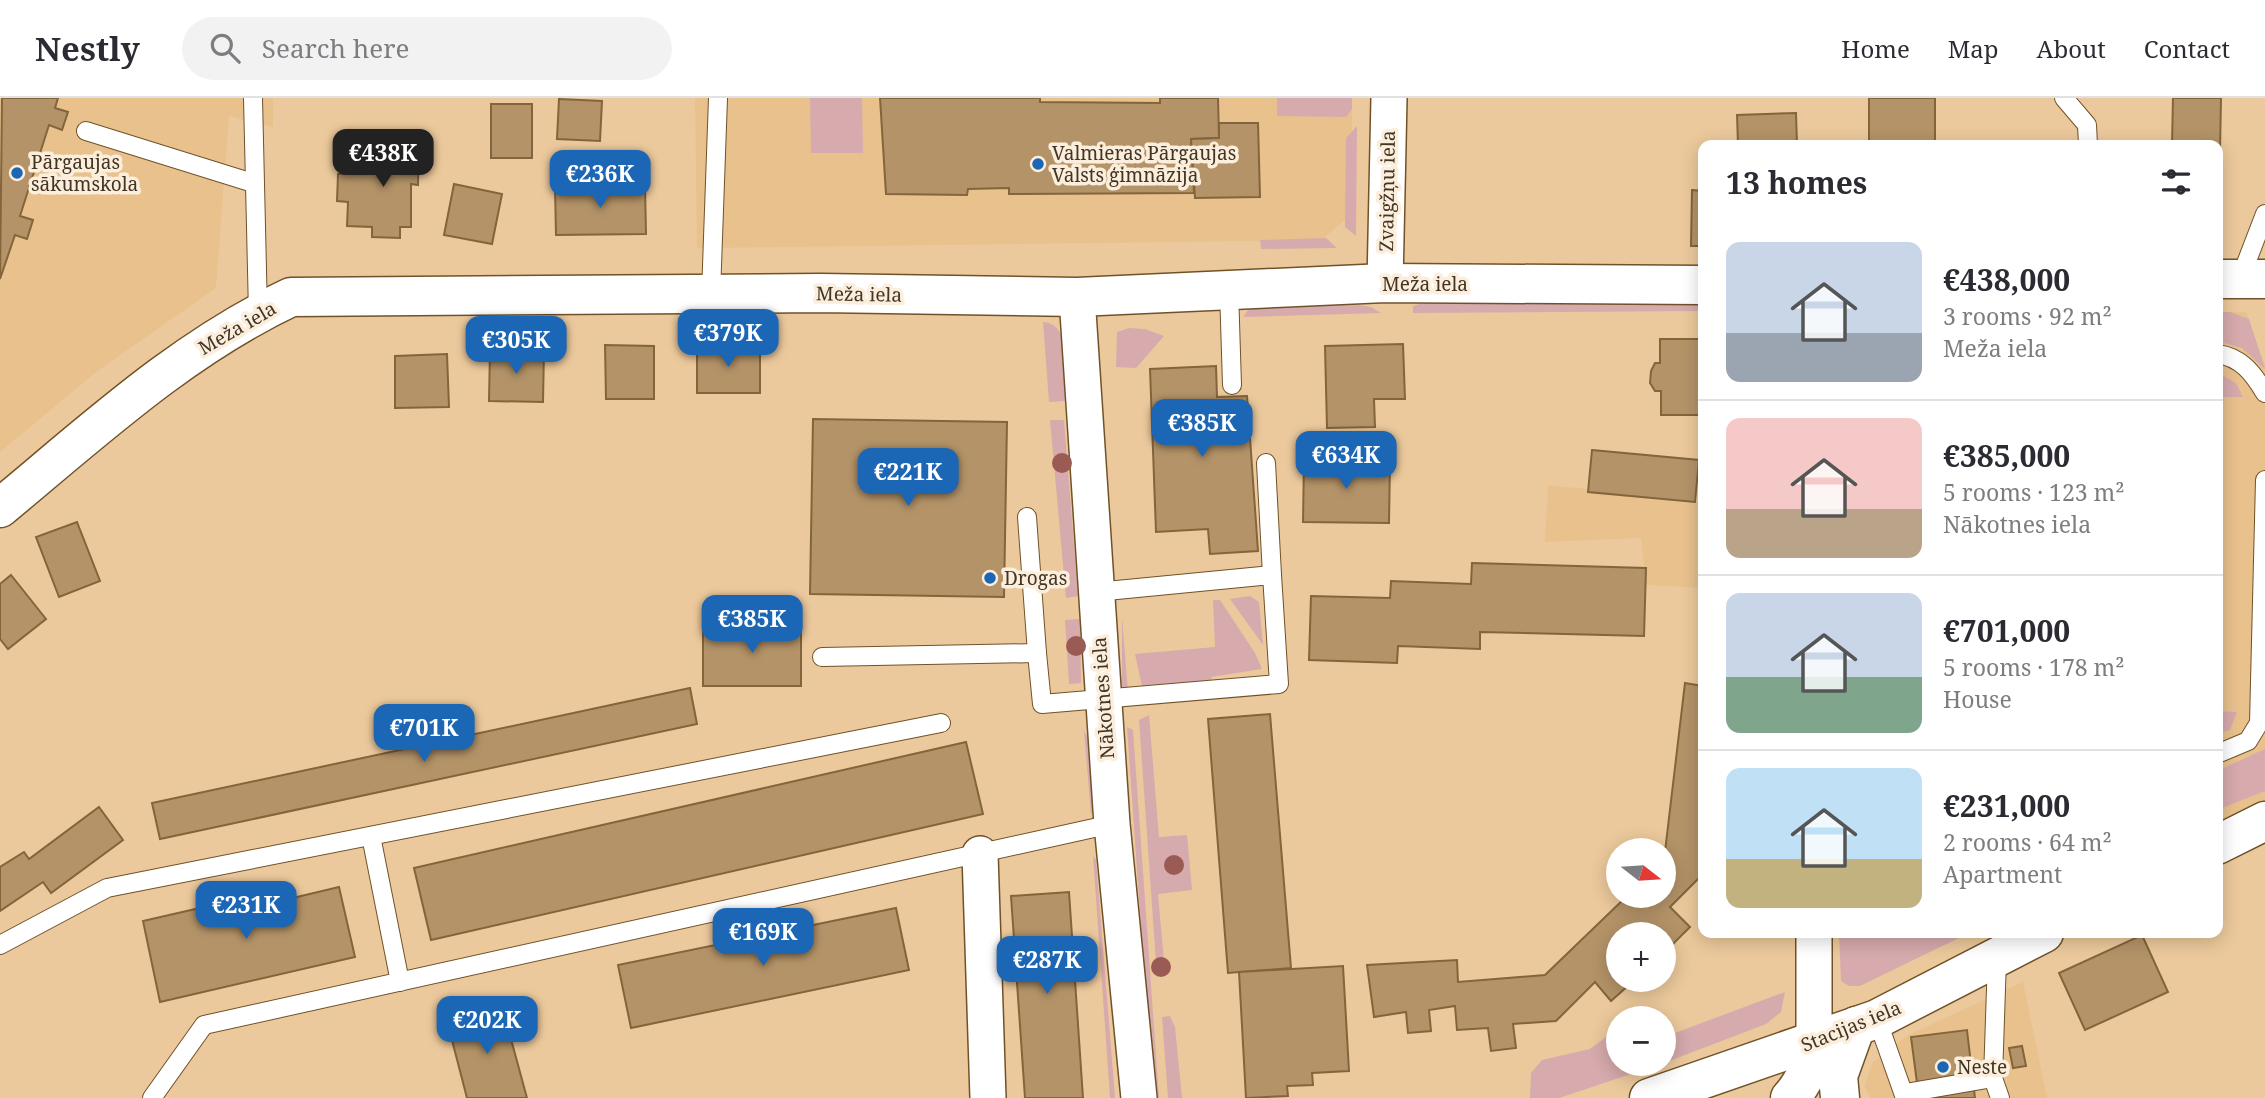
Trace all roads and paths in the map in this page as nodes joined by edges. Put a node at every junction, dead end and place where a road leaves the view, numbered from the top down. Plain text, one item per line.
1 (253, 98) edge
2 (718, 98) edge
3 (1389, 98) edge
4 (2064, 98) edge
5 (86, 131) dead end
6 (2088, 140) edge
7 (253, 183) junction
8 (2265, 214) edge
9 (2241, 279) edge
10 (1385, 284) junction
11 (1698, 285) edge
12 (1229, 290) junction
13 (711, 294) junction
14 (1077, 297) junction
15 (258, 313) junction
16 (2223, 355) edge
17 (1232, 386) dead end
18 (2265, 393) edge
19 (1266, 463) dead end
20 (2265, 480) edge
21 (0, 508) edge
22 (1027, 517) dead end
23 (1272, 575) junction
24 (1096, 592) junction
25 (1037, 653) junction
26 (822, 657) dead end
27 (1103, 699) junction
28 (941, 723) dead end
29 (2223, 751) edge
30 (2265, 821) edge
31 (1111, 824) junction
32 (371, 835) junction
33 (2223, 842) edge
34 (980, 853) junction
35 (1814, 938) edge
36 (2035, 938) edge
37 (0, 945) edge
38 (1997, 959) junction
39 (400, 982) junction
40 (1867, 1022) junction
41 (1814, 1042) junction
42 (1993, 1078) junction
43 (1905, 1096) edge
44 (152, 1098) edge
45 (988, 1098) edge
46 (1139, 1098) edge
47 (1649, 1098) edge
48 (1790, 1098) edge
49 (1840, 1098) edge
50 (2000, 1098) edge

1 - 7 lane
2 - 13 lane
3 - 10 street, Zvaigžņu iela
4 - 6 lane
5 - 7 lane
7 - 15 lane
8 - 9 lane
10 - 11 street, Meža iela
10 - 12 street, Meža iela
12 - 14 street, Meža iela
12 - 17 lane
13 - 14 street, Meža iela
13 - 15 street, Meža iela
14 - 24 street, Nākotnes iela
15 - 21 street, Meža iela
16 - 18 lane
19 - 23 lane
20 - 29 lane
22 - 25 lane
23 - 24 lane
23 - 27 lane
24 - 27 street, Nākotnes iela
25 - 26 lane
25 - 27 lane
27 - 31 street, Nākotnes iela
28 - 32 lane
30 - 33 street
31 - 34 lane
31 - 46 street, Nākotnes iela
32 - 37 lane
32 - 39 lane
34 - 39 lane
34 - 45 street
35 - 41 street
36 - 38 street, Stacijas iela
38 - 40 street, Stacijas iela
38 - 42 lane
39 - 44 lane
40 - 41 street, Stacijas iela
40 - 43 lane
40 - 49 street
41 - 47 street, Stacijas iela
41 - 48 street
42 - 43 lane
42 - 50 lane

